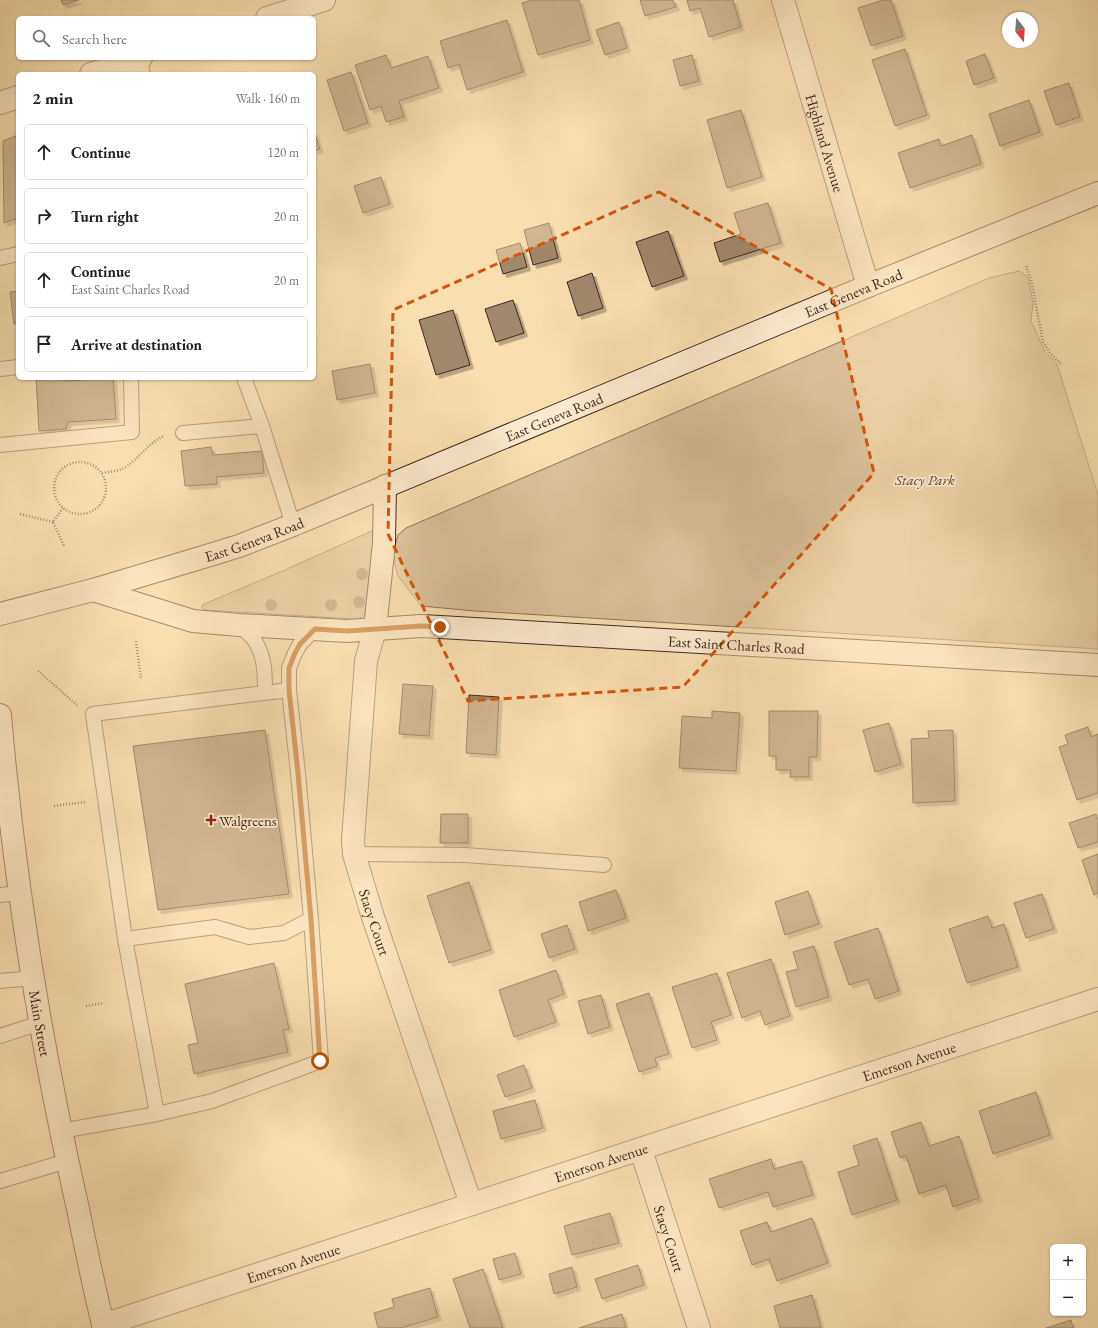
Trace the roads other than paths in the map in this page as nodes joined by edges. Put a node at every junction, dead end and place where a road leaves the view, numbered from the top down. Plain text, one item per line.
1 (324, 0) edge
2 (783, 0) edge
3 (273, 16) edge
4 (141, 64) edge
5 (101, 72) edge
6 (16, 98) edge
7 (0, 102) edge
8 (1098, 193) edge
9 (16, 254) edge
10 (0, 258) edge
11 (868, 286) junction
12 (16, 367) edge
13 (0, 369) edge
14 (131, 380) edge
15 (245, 380) edge
16 (262, 426) junction
17 (183, 433) road end
18 (0, 445) edge
19 (385, 486) junction
20 (293, 525) junction
21 (92, 590) junction
22 (0, 614) edge
23 (239, 625) junction
24 (375, 628) junction
25 (315, 629) junction
26 (1098, 665) edge
27 (289, 690) junction
28 (265, 693) junction
29 (0, 715) edge
30 (2, 769) edge
31 (5, 823) edge
32 (354, 854) junction
33 (604, 865) dead end
34 (10, 894) edge
35 (311, 919) junction
36 (125, 939) junction
37 (33, 978) junction
38 (0, 981) edge
39 (1098, 999) edge
40 (40, 1023) junction
41 (0, 1036) edge
42 (158, 1114) junction
43 (61, 1131) junction
44 (641, 1150) junction
45 (67, 1161) junction
46 (0, 1180) edge
47 (471, 1204) junction
48 (104, 1327) edge
49 (699, 1328) edge

1 - 3 street
2 - 11 street, Highland Avenue
4 - 5 street
6 - 7 street
8 - 11 street, East Geneva Road
9 - 10 lane
11 - 19 street, East Geneva Road
12 - 13 lane
14 - 18 lane
15 - 16 lane
16 - 17 lane
16 - 20 lane
19 - 20 street, East Geneva Road
19 - 24 street, Stacy Court
20 - 21 street, East Geneva Road
21 - 22 street, East Geneva Road
21 - 23 street, East Saint Charles Road
23 - 25 street, East Saint Charles Road
23 - 28 lane
24 - 25 street, East Saint Charles Road
24 - 26 street, East Saint Charles Road
24 - 32 street, Stacy Court
25 - 27 lane
27 - 28 lane
27 - 35 lane
28 - 36 lane
29 - 30 street, Main Street
30 - 31 street, Main Street
31 - 34 street, Main Street
32 - 33 lane
32 - 47 street, Stacy Court
34 - 37 street, Main Street
35 - 36 lane
35 - 42 lane
36 - 42 lane
37 - 38 lane
37 - 40 street, Main Street
39 - 44 street, Emerson Avenue
40 - 41 lane
40 - 43 street, Main Street
42 - 43 lane
43 - 45 street, Main Street
44 - 47 street, Emerson Avenue
44 - 49 street, Stacy Court
45 - 46 lane
45 - 48 street, Main Street
47 - 48 street, Emerson Avenue

